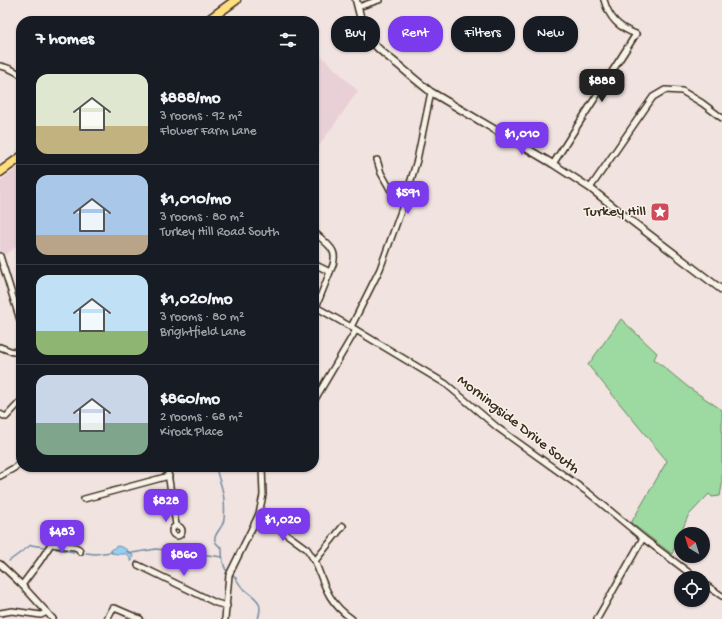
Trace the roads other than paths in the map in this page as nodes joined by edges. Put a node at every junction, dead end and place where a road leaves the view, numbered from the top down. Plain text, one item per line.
1 (236, 0) edge
2 (356, 0) edge
3 (379, 0) edge
4 (604, 0) edge
5 (358, 7) junction
6 (215, 16) edge
7 (0, 66) edge
8 (16, 72) edge
9 (431, 92) junction
10 (722, 118) edge
11 (377, 160) dead end
12 (16, 161) edge
13 (554, 164) junction
14 (0, 172) edge
15 (590, 188) junction
16 (405, 200) junction
17 (319, 237) edge
18 (0, 256) edge
19 (319, 266) edge
20 (330, 272) junction
21 (722, 290) edge
22 (319, 298) edge
23 (16, 307) edge
24 (319, 309) edge
25 (351, 327) junction
26 (356, 330) junction
27 (0, 347) edge
28 (16, 351) edge
29 (319, 393) edge
30 (16, 406) edge
31 (0, 414) edge
32 (16, 466) edge
33 (168, 472) edge
34 (262, 472) edge
35 (0, 476) edge
36 (169, 476) junction
37 (84, 500) dead end
38 (259, 514) junction
39 (176, 525) dead end
40 (343, 526) dead end
41 (643, 538) junction
42 (80, 552) dead end
43 (315, 561) junction
44 (0, 564) edge
45 (138, 565) dead end
46 (687, 571) edge
47 (22, 585) junction
48 (710, 588) edge
49 (722, 596) edge
50 (227, 606) junction
51 (47, 612) junction
52 (0, 613) edge
53 (349, 618) edge
54 (54, 619) edge
55 (107, 619) edge
56 (140, 619) edge
57 (225, 619) edge
58 (597, 619) edge

1 - 6 main road
2 - 5 street
3 - 5 street
4 - 13 street
5 - 9 street
7 - 8 street
9 - 13 street
9 - 16 street
10 - 15 street
11 - 16 street
12 - 14 main road
13 - 15 street
15 - 21 street
16 - 25 street
17 - 20 street
18 - 23 street
19 - 20 street
20 - 22 street
24 - 25 street, Morningside Drive South
25 - 26 street, Morningside Drive South
26 - 29 street
26 - 41 street, Morningside Drive South
27 - 28 street
30 - 31 street
32 - 35 street
33 - 36 street
34 - 38 street
36 - 37 street
36 - 39 street
38 - 43 street
38 - 50 street
40 - 43 street
41 - 46 street, Morningside Drive South
41 - 58 street
42 - 47 street
43 - 53 street
44 - 47 street
45 - 50 street
47 - 51 street
48 - 49 street
50 - 57 street
51 - 52 street
51 - 54 street
55 - 56 street

